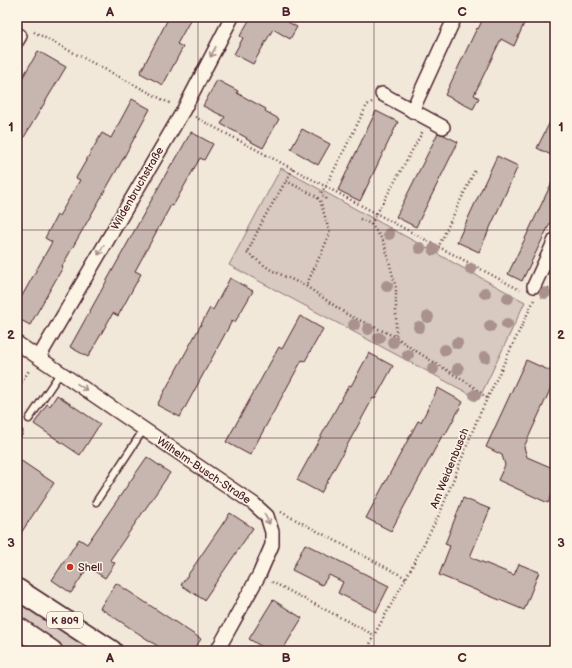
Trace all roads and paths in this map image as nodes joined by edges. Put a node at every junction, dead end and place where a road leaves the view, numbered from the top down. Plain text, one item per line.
1 (232, 17) edge
2 (455, 17) edge
3 (18, 37) edge
4 (382, 94) joint
5 (183, 111) junction
6 (417, 113) junction
7 (443, 127) dead end
8 (294, 169) junction
9 (475, 170) dead end
10 (286, 181) junction
11 (326, 186) junction
12 (321, 194) junction
13 (314, 195) junction
14 (326, 199) dead end
15 (377, 214) junction
16 (360, 219) dead end
17 (371, 224) junction
18 (555, 240) edge
19 (439, 246) junction
20 (432, 254) dead end
21 (306, 286) junction
22 (534, 292) junction
23 (396, 337) junction
24 (17, 343) edge
25 (38, 357) junction
26 (61, 372) junction
27 (17, 389) edge
28 (487, 398) junction
29 (29, 419) dead end
30 (144, 429) junction
31 (96, 502) dead end
32 (267, 516) junction
33 (259, 575) junction
34 (406, 578) junction
35 (17, 588) edge
36 (17, 627) edge
37 (374, 635) junction
38 (52, 651) edge
39 (112, 651) edge
40 (217, 651) edge
41 (367, 651) edge

1 -> 5 street, Wildenbruchstraße
2 - 6 street
3 - 5 path
4 - 6 street
4 - 11 path
5 - 8 path
5 -> 25 street, Wildenbruchstraße
6 - 7 street
6 - 15 path
8 - 10 path
8 - 11 path
9 - 19 path
10 - 13 path
10 - 21 path
11 - 12 path
11 - 15 path
12 - 13 path
12 - 14 path
13 - 21 path
15 - 17 path
15 - 19 path
16 - 17 path
17 - 23 path
18 - 22 street
19 - 20 path
19 - 22 path
21 - 23 path
22 - 28 path, Am Weidenbusch
23 - 28 path
24 - 25 street, Wilhelm-Busch-Straße
25 - 26 street, Wilhelm-Busch-Straße
25 - 27 path
26 - 29 lane
26 -> 30 street, Wilhelm-Busch-Straße
28 - 34 path, Am Weidenbusch
30 - 31 lane
30 - 32 street, Wilhelm-Busch-Straße
32 -> 33 street
32 - 34 path
33 - 37 path
33 - 40 street
34 - 37 path, Am Weidenbusch
35 - 39 main road, K 809
36 - 38 main road, K 809
37 - 41 path, Am Weidenbusch

